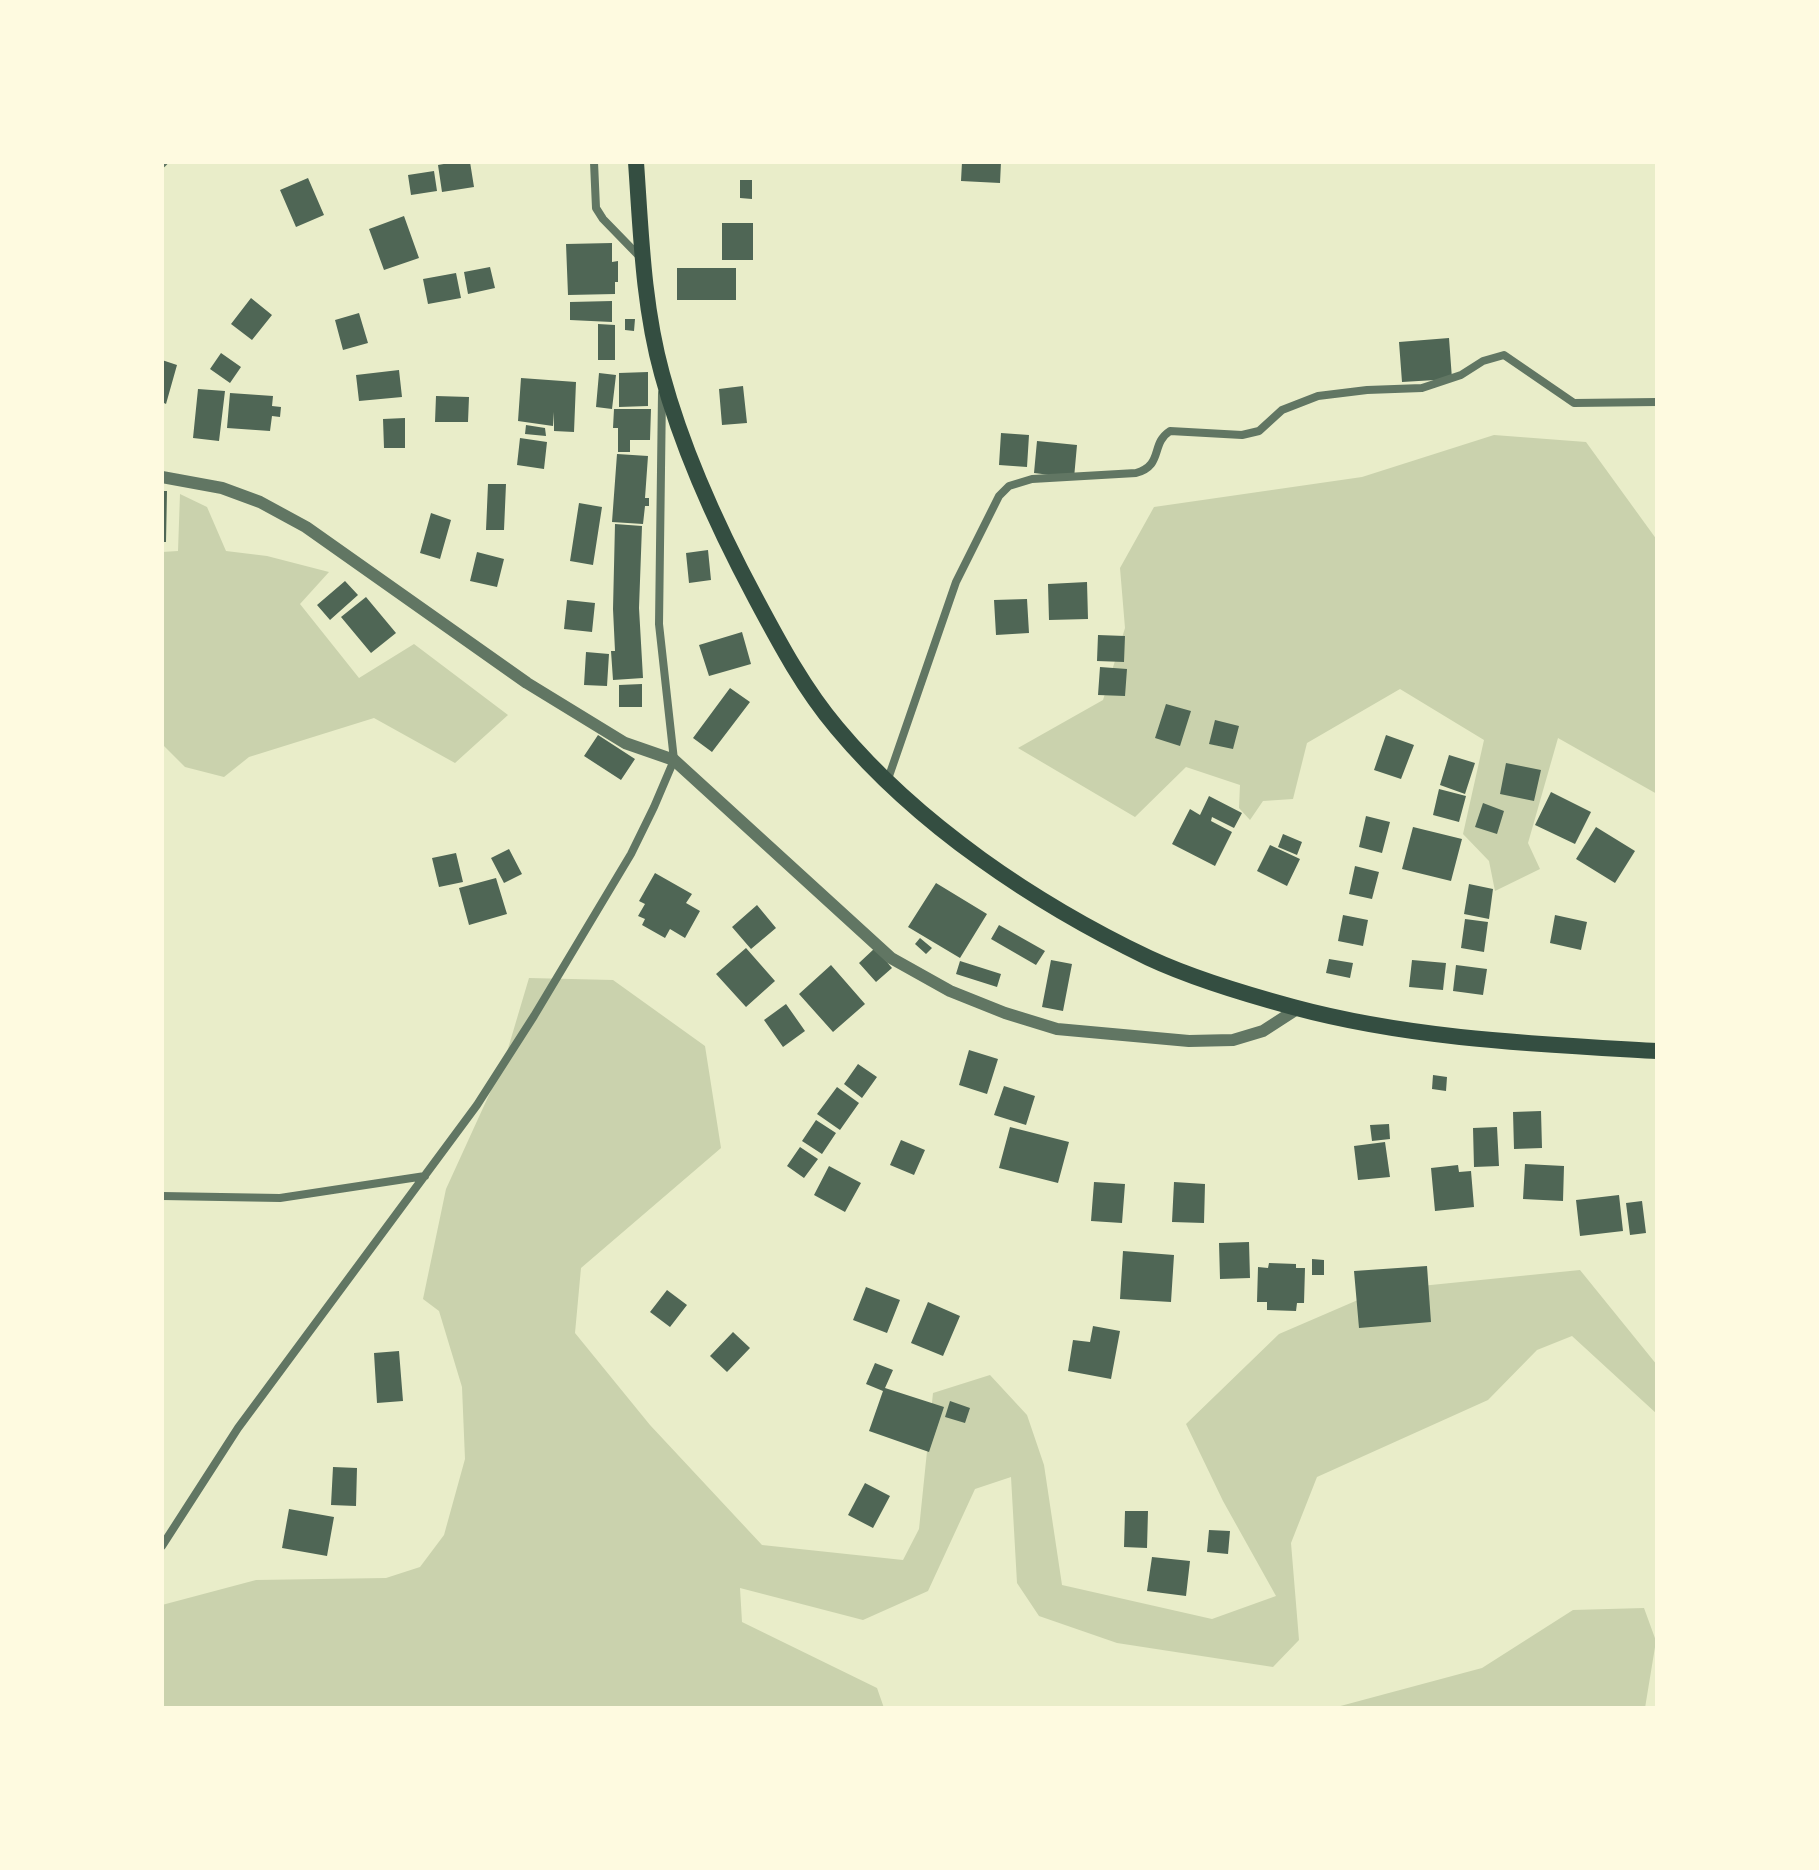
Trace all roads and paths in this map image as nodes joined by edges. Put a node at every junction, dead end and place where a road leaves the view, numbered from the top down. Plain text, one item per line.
1 (594, 162) edge
2 (636, 162) edge
3 (642, 260) junction
4 (662, 375) junction
5 (1657, 402) edge
6 (162, 477) edge
7 (674, 760) junction
8 (887, 780) junction
9 (1297, 1009) junction
10 (1657, 1051) edge
11 (425, 1176) junction
12 (162, 1196) edge
13 (162, 1546) edge

1 - 3 street
2 - 3 highway
3 - 4 highway
4 - 7 street
4 - 8 highway
5 - 8 street
6 - 7 street
7 - 9 street
7 - 11 street
8 - 9 highway
9 - 10 highway
11 - 12 street
11 - 13 street

